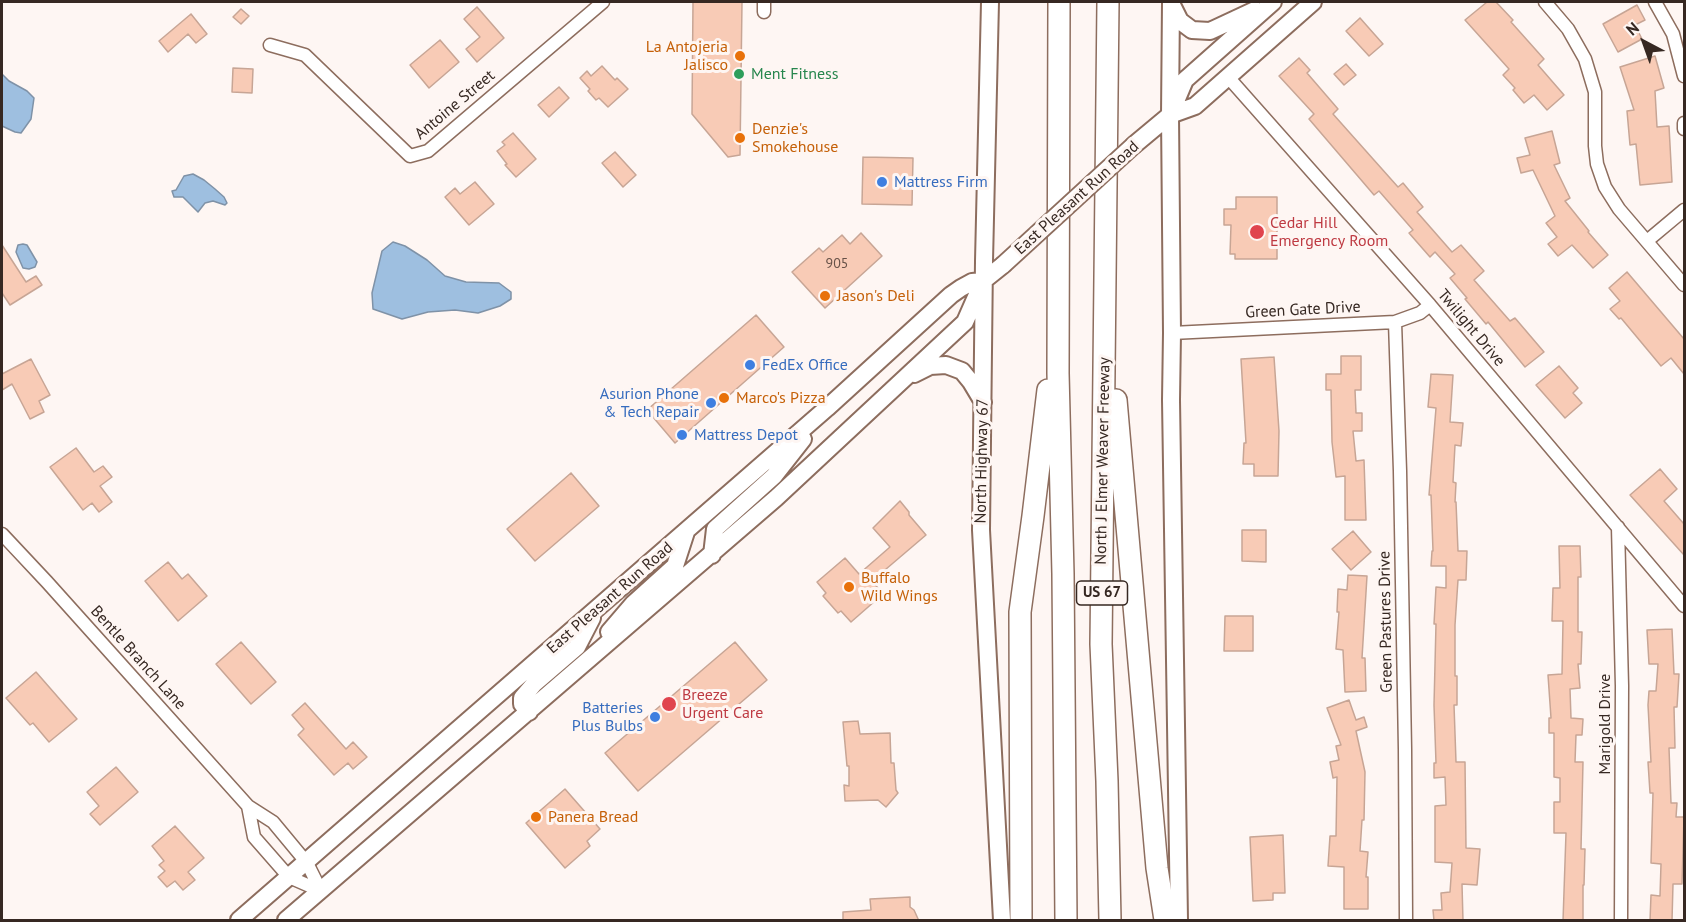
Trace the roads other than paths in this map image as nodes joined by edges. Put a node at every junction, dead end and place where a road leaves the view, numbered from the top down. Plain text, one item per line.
1 (603, 2) edge
2 (990, 2) edge
3 (1059, 2) edge
4 (1108, 2) edge
5 (1272, 2) edge
6 (1313, 2) edge
7 (1545, 2) edge
8 (1655, 2) edge
9 (1171, 3) edge
10 (270, 45) dead end
11 (1684, 76) edge
12 (1228, 77) junction
13 (1170, 115) junction
14 (1684, 123) edge
15 (1684, 129) edge
16 (1684, 210) edge
17 (1647, 241) junction
18 (1105, 265) junction
19 (983, 281) junction
20 (1684, 285) edge
21 (1058, 300) junction
22 (1430, 305) junction
23 (1395, 322) junction
24 (1172, 333) junction
25 (905, 378) junction
26 (983, 402) junction
27 (827, 408) junction
28 (1618, 527) junction
29 (686, 532) junction
30 (2, 534) edge
31 (712, 555) junction
32 (1684, 606) edge
33 (597, 609) junction
34 (578, 670) junction
35 (529, 712) junction
36 (248, 806) junction
37 (307, 863) junction
38 (289, 877) junction
39 (321, 891) junction
40 (239, 921) edge
41 (286, 921) edge
42 (1002, 921) edge
43 (1021, 921) edge
44 (1066, 921) edge
45 (1110, 921) edge
46 (1165, 921) edge
47 (1179, 921) edge
48 (1406, 921) edge
49 (1621, 921) edge

1 - 10 street, Antoine Street
2 - 19 main road, North Highway 67
3 - 21 highway, US 67
4 - 18 highway, North J Elmer Weaver Freeway / US 67
5 - 9 main road
5 - 13 main road, East Pleasant Run Road
6 - 12 main road, East Pleasant Run Road
7 - 17 street
8 - 11 street
9 - 13 main road
12 - 13 main road, East Pleasant Run Road
12 - 22 street, Twilight Drive
13 - 19 main road, East Pleasant Run Road, bridge
13 - 24 main road
14 - 15 street
16 - 17 street
17 - 20 street
18 - 45 highway, North J Elmer Weaver Freeway / US 67
18 - 46 highway
19 - 25 main road, East Pleasant Run Road
19 - 26 main road, North Highway 67
19 - 27 main road, East Pleasant Run Road
21 - 43 highway
21 - 44 highway, US 67
22 - 23 street, Green Gate Drive
22 - 28 street, Twilight Drive
23 - 24 street, Green Gate Drive
23 - 48 street, Green Pastures Drive
24 - 47 main road
25 - 26 main road
25 - 31 main road, East Pleasant Run Road
26 - 42 main road, North Highway 67
27 - 29 main road, East Pleasant Run Road
27 - 31 main road
28 - 32 street, Twilight Drive
28 - 49 street, Marigold Drive
29 - 33 main road, East Pleasant Run Road
29 - 34 main road
30 - 36 street, Bentle Branch Lane
31 - 34 main road, East Pleasant Run Road
33 - 35 main road
33 - 37 main road, East Pleasant Run Road
34 - 35 main road, East Pleasant Run Road
35 - 39 main road, East Pleasant Run Road
36 - 37 street, Bentle Branch Lane
36 - 38 street
37 - 38 main road, East Pleasant Run Road
37 - 39 street, Bentle Branch Lane
38 - 39 street
38 - 40 main road, East Pleasant Run Road
39 - 41 main road, East Pleasant Run Road

